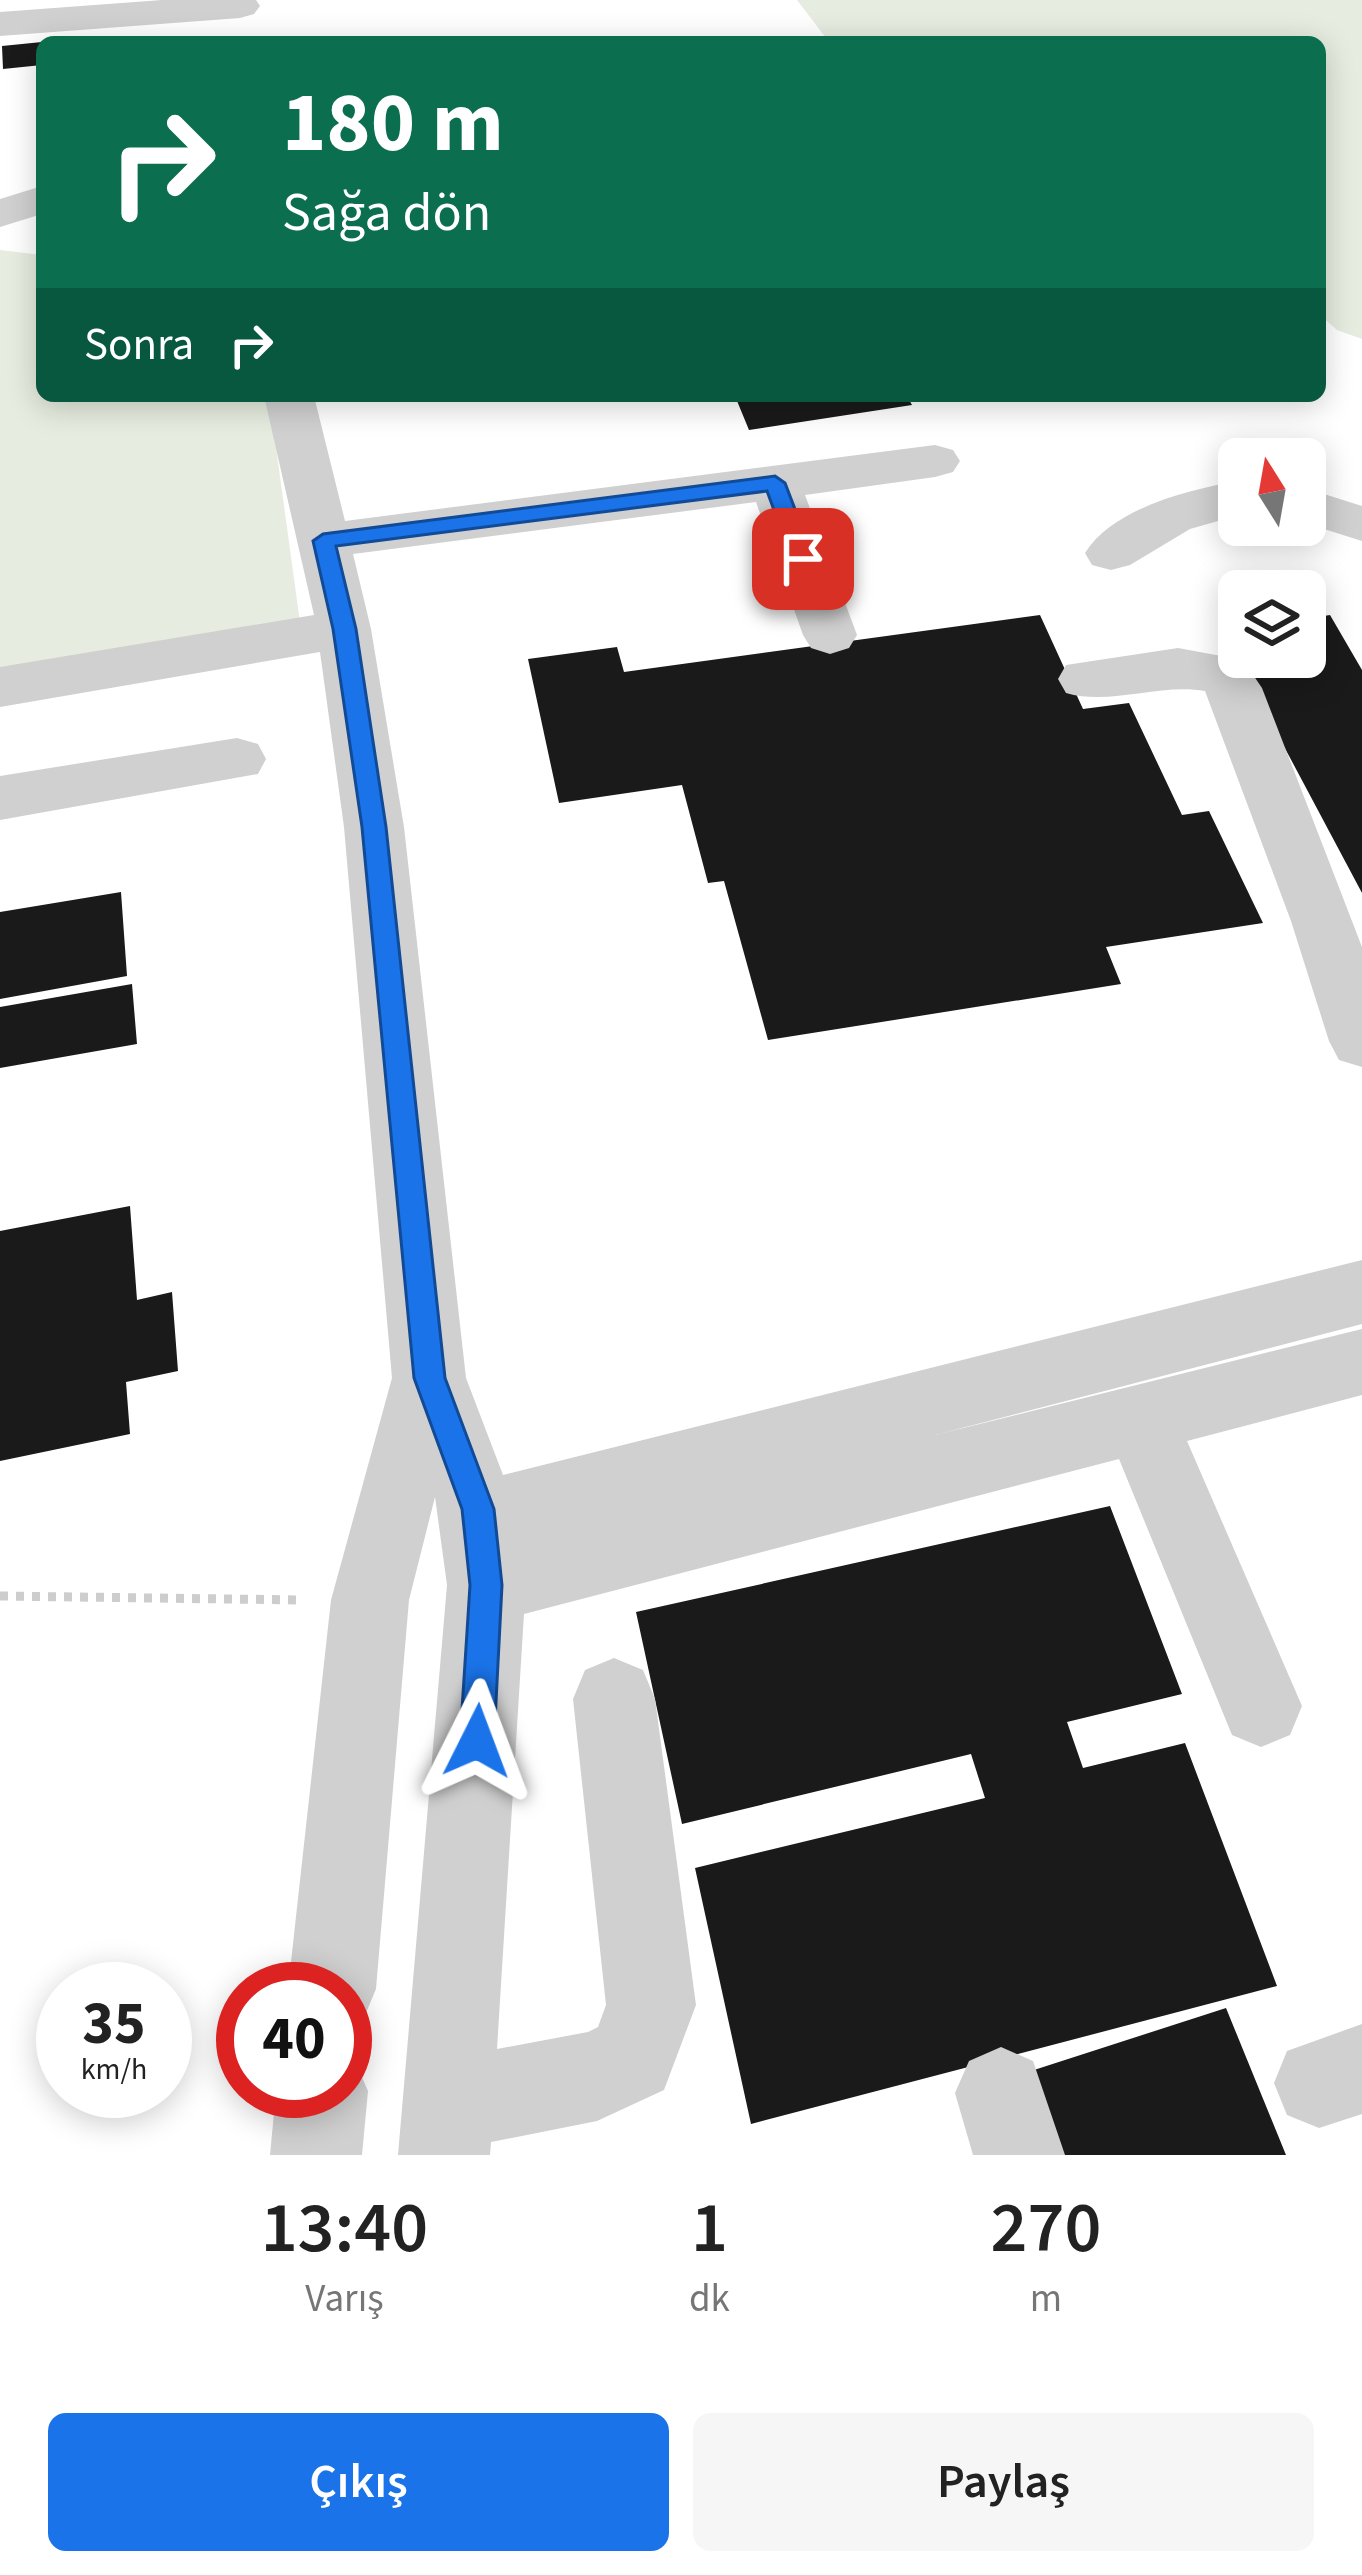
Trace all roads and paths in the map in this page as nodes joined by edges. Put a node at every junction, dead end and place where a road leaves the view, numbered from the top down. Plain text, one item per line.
1 (241, 3) edge
2 (89, 7) edge
3 (0, 24) edge
4 (222, 36) edge
5 (36, 201) edge
6 (0, 214) edge
7 (0, 236) edge
8 (36, 239) edge
9 (290, 402) edge
10 (935, 461) dead end
11 (775, 483) junction
12 (1218, 501) edge
13 (1326, 512) edge
14 (1362, 524) edge
15 (323, 541) junction
16 (1112, 553) dead end
17 (344, 629) junction
18 (830, 635) dead end
19 (1086, 680) dead end
20 (0, 687) edge
21 (237, 759) dead end
22 (0, 798) edge
23 (1342, 918) edge
24 (1362, 1041) edge
25 (1362, 1292) edge
26 (1362, 1362) edge
27 (430, 1378) junction
28 (1140, 1419) junction
29 (482, 1552) junction
30 (0, 1596) edge
31 (370, 1600) junction
32 (614, 1699) dead end
33 (1261, 1706) dead end
34 (335, 1962) edge
35 (319, 2118) edge
36 (446, 2129) edge
37 (316, 2155) edge

1 - 2 street
1 - 4 street
2 - 3 street
5 - 6 street
7 - 8 street
9 - 15 street
10 - 11 street
11 - 15 street
11 - 18 street
12 - 16 street
13 - 14 street
15 - 17 street
17 - 20 street
17 - 27 street
19 - 23 street
21 - 22 street
23 - 24 street
25 - 29 street
26 - 28 street
27 - 29 street
27 - 31 street
28 - 29 street
28 - 33 street
29 - 36 street
30 - 31 path
31 - 34 street
32 - 36 street
35 - 37 street

